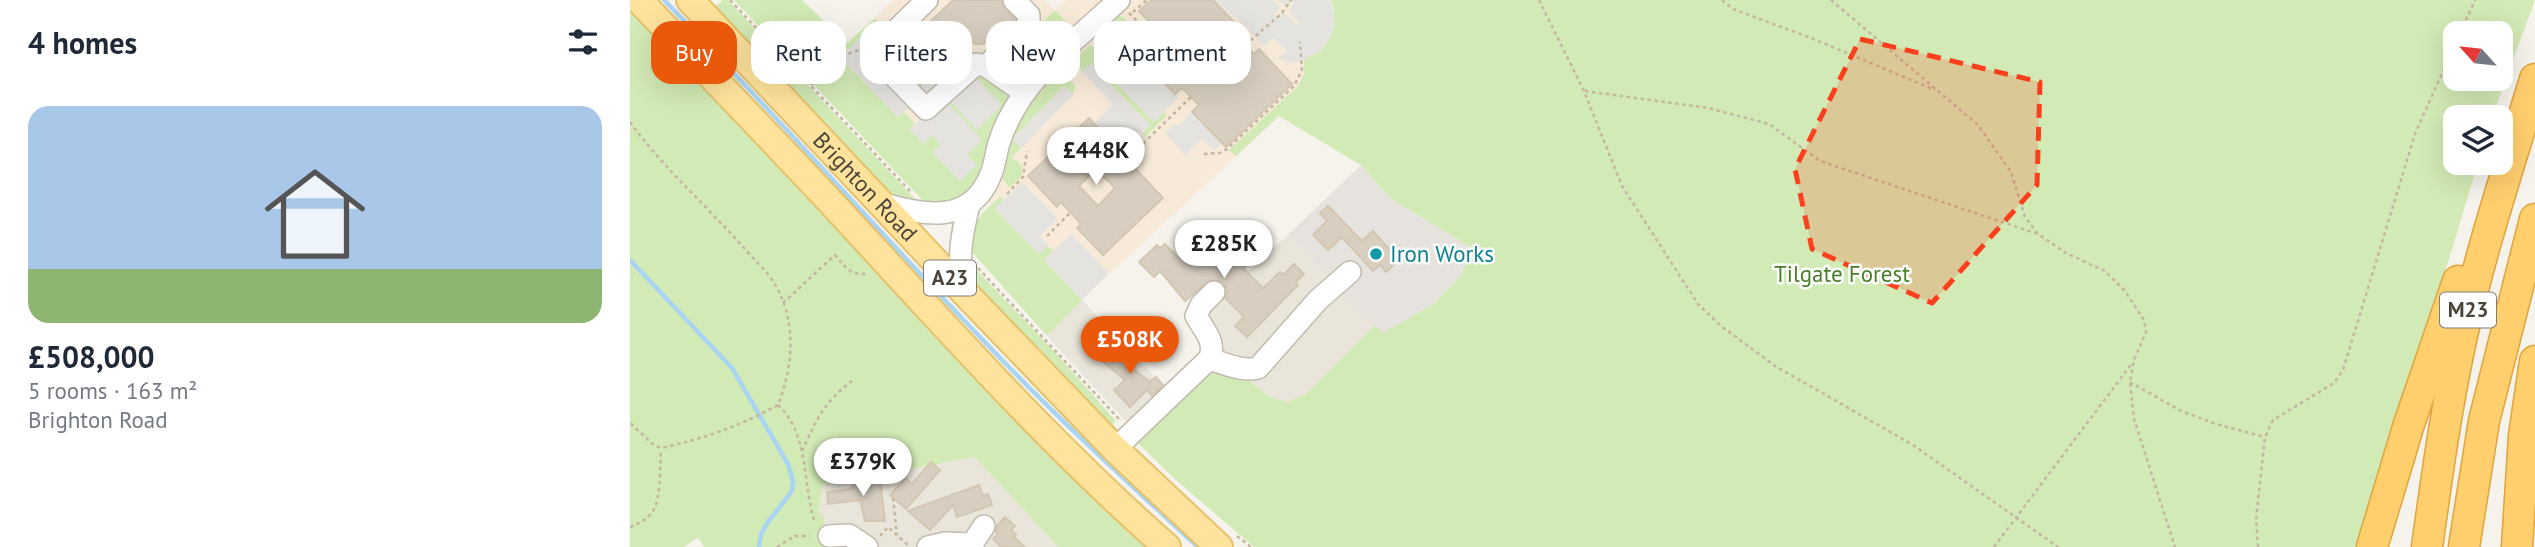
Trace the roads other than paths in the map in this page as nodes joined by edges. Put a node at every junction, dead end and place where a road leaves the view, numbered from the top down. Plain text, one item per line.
1 (639, 0) edge
2 (690, 0) edge
3 (927, 0) edge
4 (1014, 0) edge
5 (1124, 6) edge
6 (1029, 21) edge
7 (986, 66) edge
8 (2535, 68) edge
9 (2535, 79) edge
10 (1012, 84) edge
11 (1025, 93) junction
12 (2513, 129) edge
13 (2497, 175) edge
14 (881, 203) junction
15 (969, 205) junction
16 (2535, 219) edge
17 (1350, 272) dead end
18 (962, 290) junction
19 (1214, 292) dead end
20 (1209, 359) junction
21 (2535, 361) edge
22 (1121, 442) junction
23 (823, 532) road end
24 (1225, 538) edge
25 (976, 539) edge
26 (871, 544) edge
27 (928, 547) edge
28 (1167, 547) edge
29 (2372, 547) edge
30 (2427, 547) edge
31 (2464, 547) edge
32 (2517, 547) edge

1 - 28 main road, Brighton Road / A23
2 - 14 main road, Brighton Road / A23
3 - 7 street
4 - 6 street
5 - 11 street
8 - 12 highway, M23
9 - 30 highway, M23
10 - 11 street
11 - 15 street
13 - 29 highway, M23
14 - 15 street
14 - 18 main road, Brighton Road / A23
15 - 18 street
16 - 31 highway, M23
17 - 20 street
18 - 22 main road, Brighton Road / A23
19 - 20 street
20 - 22 street
21 - 32 highway
22 - 24 main road, Brighton Road / A23
23 - 26 street
25 - 27 street

